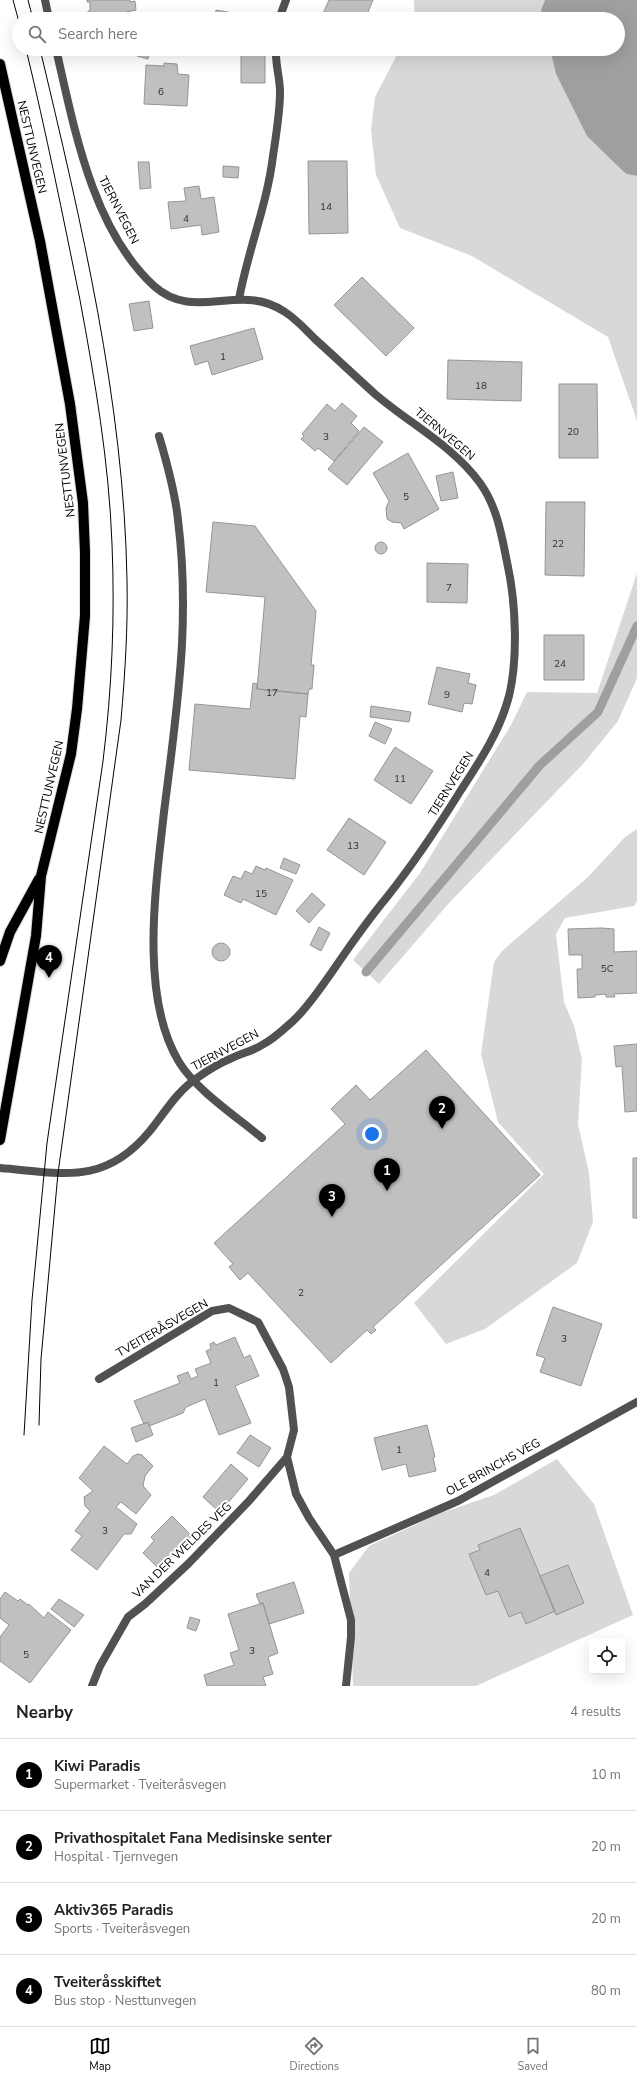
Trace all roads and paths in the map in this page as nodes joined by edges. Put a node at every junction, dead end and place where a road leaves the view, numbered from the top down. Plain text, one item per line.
1 (45, 0) edge
2 (286, 0) edge
3 (48, 12) edge
4 (282, 12) edge
5 (58, 56) edge
6 (276, 56) edge
7 (0, 64) edge
8 (239, 299) junction
9 (159, 436) dead end
10 (41, 876) junction
11 (0, 961) edge
12 (193, 1080) junction
13 (262, 1138) dead end
14 (0, 1140) edge
15 (0, 1168) edge
16 (99, 1378) dead end
17 (637, 1402) edge
18 (287, 1458) junction
19 (334, 1555) junction
20 (92, 1686) edge
21 (346, 1686) edge

1 - 3 street
2 - 4 street
5 - 8 street, TJERNVEGEN
6 - 8 street
7 - 10 main road, NESTTUNVEGEN
8 - 12 street, TJERNVEGEN
9 - 12 street
10 - 11 main road, NESTTUNVEGEN
10 - 14 main road, NESTTUNVEGEN
12 - 13 street
12 - 15 street, TJERNVEGEN
16 - 18 street, TVEITERÅSVEGEN
17 - 19 street, OLE BRINCHS VEG
18 - 19 street, TVEITERÅSVEGEN
18 - 20 street, VAN DER WELDES VEG
19 - 21 street, TVEITERÅSVEGEN

